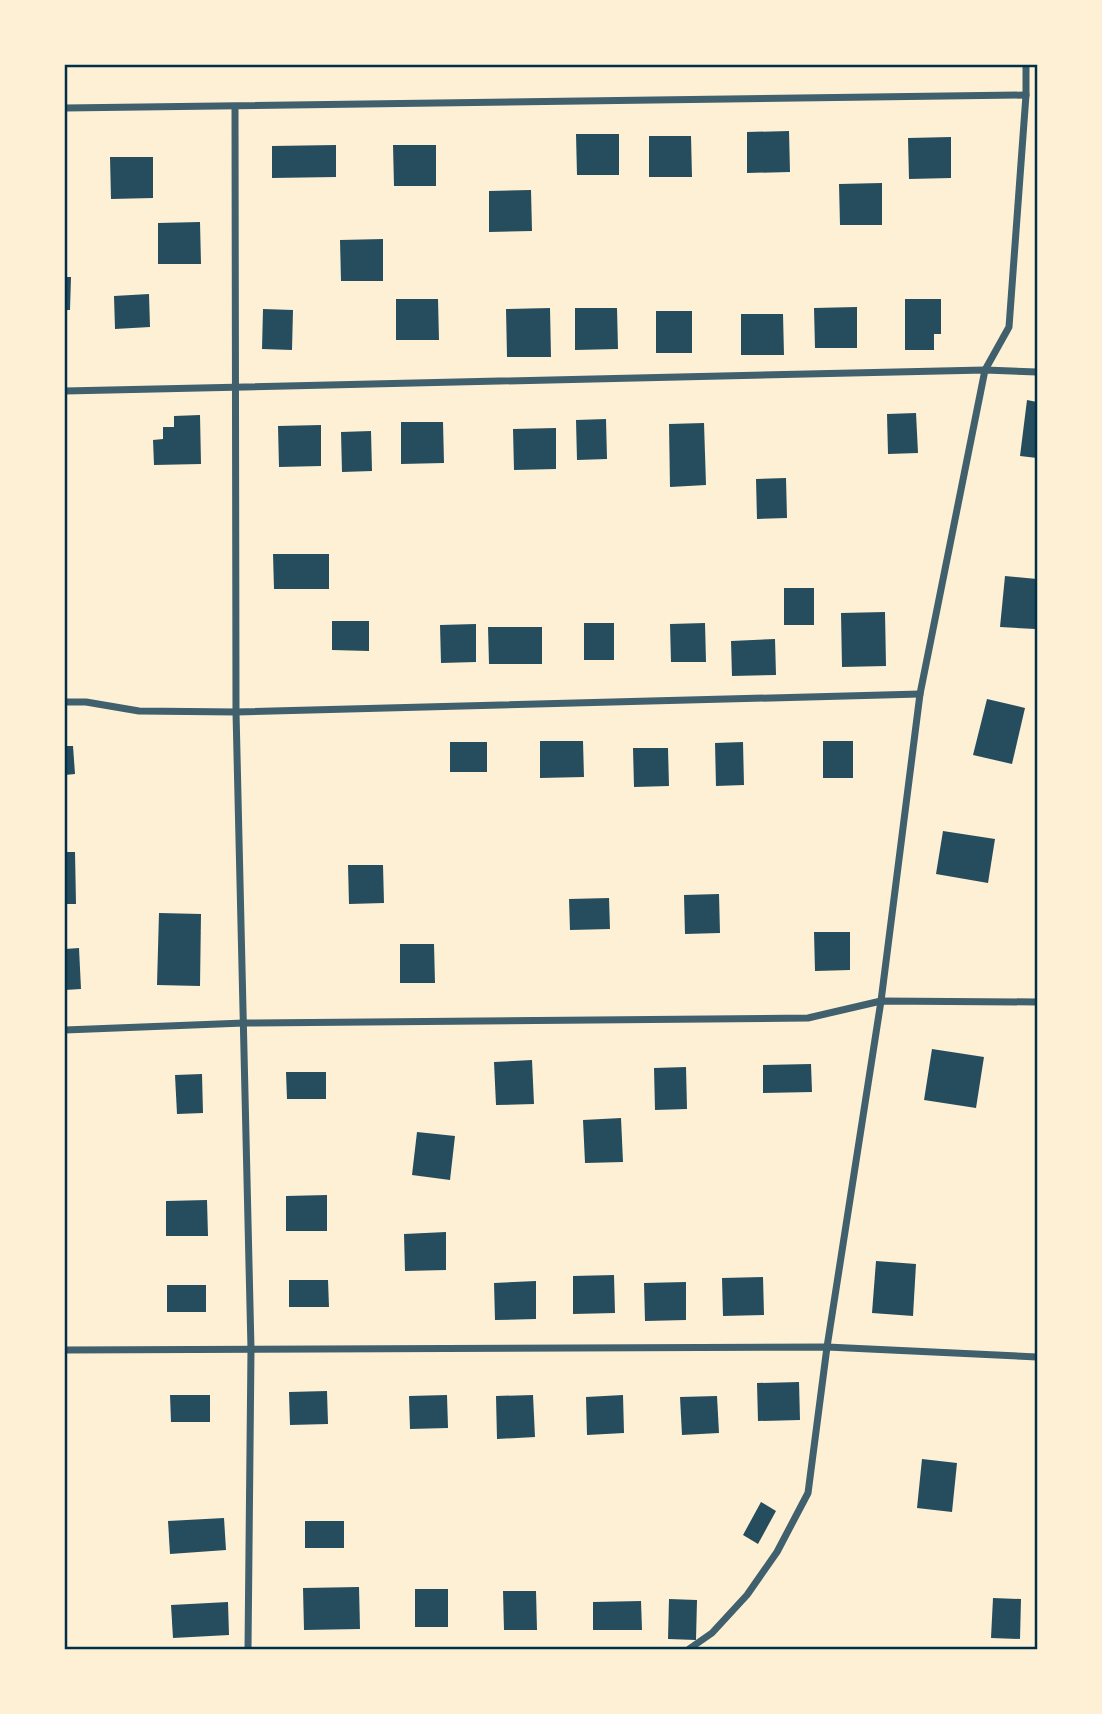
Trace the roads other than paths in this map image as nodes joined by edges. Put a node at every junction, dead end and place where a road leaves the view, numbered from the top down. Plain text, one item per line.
1 (1026, 65) edge
2 (1026, 95) junction
3 (235, 107) junction
4 (65, 108) edge
5 (985, 370) junction
6 (1037, 372) edge
7 (235, 387) junction
8 (65, 391) edge
9 (920, 694) junction
10 (65, 702) edge
11 (236, 712) junction
12 (881, 1002) junction
13 (1037, 1002) edge
14 (244, 1023) junction
15 (65, 1030) edge
16 (827, 1347) junction
17 (251, 1349) junction
18 (65, 1350) edge
19 (1037, 1357) edge
20 (248, 1649) edge
21 (690, 1649) edge

1 - 2 street
2 - 3 street
2 - 5 street
3 - 4 street
3 - 7 street
5 - 6 street
5 - 7 street
5 - 9 street
7 - 8 street
7 - 11 street
9 - 11 street
9 - 12 street
10 - 11 street
11 - 14 street
12 - 13 street
12 - 14 street
12 - 16 street
14 - 15 street
14 - 17 street
16 - 17 street
16 - 19 street
16 - 21 street
17 - 18 street
17 - 20 street

